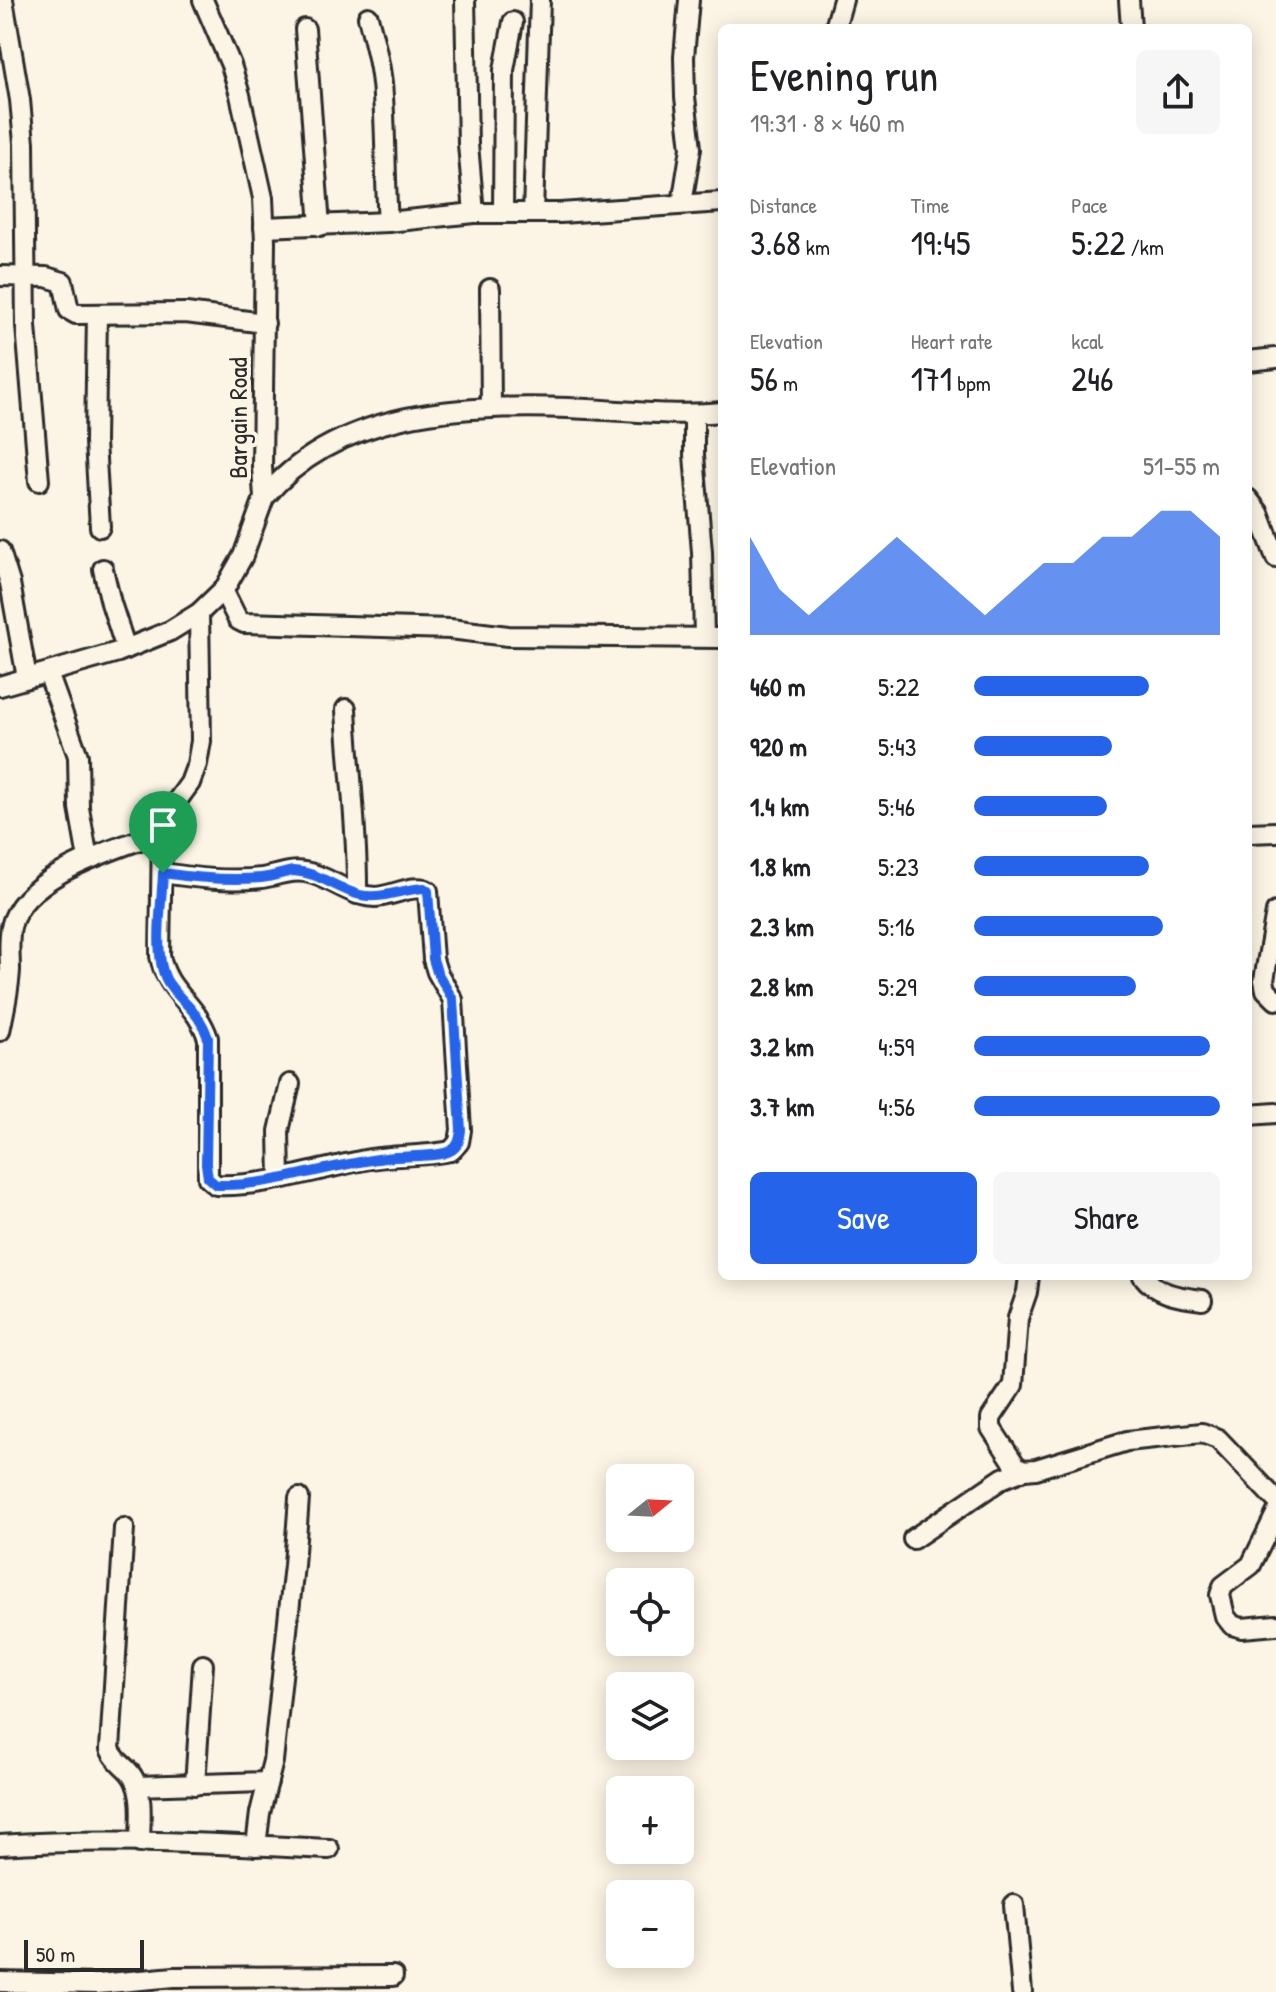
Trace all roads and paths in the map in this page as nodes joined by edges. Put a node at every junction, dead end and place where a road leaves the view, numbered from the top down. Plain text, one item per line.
1 (3, 0) edge
2 (203, 0) edge
3 (465, 0) edge
4 (540, 0) edge
5 (689, 0) edge
6 (843, 0) edge
7 (1129, 0) edge
8 (368, 17) dead end
9 (513, 22) dead end
10 (836, 24) edge
11 (1131, 24) edge
12 (305, 29) dead end
13 (718, 202) edge
14 (682, 204) junction
15 (474, 213) junction
16 (503, 213) junction
17 (533, 213) junction
18 (388, 222) junction
19 (320, 226) junction
20 (264, 227) junction
21 (0, 276) edge
22 (26, 276) junction
23 (490, 289) dead end
24 (97, 314) junction
25 (265, 323) junction
26 (1276, 358) edge
27 (1252, 361) edge
28 (491, 408) junction
29 (718, 412) edge
30 (694, 414) junction
31 (39, 481) dead end
32 (264, 498) junction
33 (1252, 504) edge
34 (100, 527) dead end
35 (0, 551) edge
36 (1276, 558) edge
37 (103, 569) dead end
38 (223, 590) junction
39 (199, 613) junction
40 (713, 638) edge
41 (126, 649) junction
42 (48, 673) junction
43 (27, 678) junction
44 (0, 686) edge
45 (346, 709) dead end
46 (162, 832) junction
47 (1276, 832) edge
48 (1252, 833) edge
49 (88, 859) junction
50 (163, 873) junction
51 (357, 894) junction
52 (1276, 912) edge
53 (1276, 1000) edge
54 (0, 1031) edge
55 (290, 1084) dead end
56 (1276, 1113) edge
57 (1252, 1115) edge
58 (280, 1179) junction
59 (1028, 1280) edge
60 (1147, 1280) edge
61 (1202, 1300) dead end
62 (1024, 1470) junction
63 (299, 1498) dead end
64 (1276, 1500) edge
65 (1276, 1514) edge
66 (124, 1528) dead end
67 (913, 1539) dead end
68 (1276, 1625) edge
69 (203, 1665) dead end
70 (268, 1782) junction
71 (195, 1785) junction
72 (137, 1786) junction
73 (140, 1843) junction
74 (0, 1845) edge
75 (256, 1846) junction
76 (329, 1849) dead end
77 (1014, 1905) dead end
78 (393, 1976) dead end
79 (0, 1982) edge
80 (1022, 1992) edge

1 - 22 street
2 - 20 street, Bargain Road
3 - 15 street
4 - 17 street
5 - 14 street
6 - 10 street
7 - 11 street
8 - 18 street
9 - 16 street
12 - 19 street
13 - 14 street
14 - 17 street
15 - 16 street
15 - 18 street
16 - 17 street
18 - 19 street
19 - 20 street
20 - 25 street, Bargain Road
21 - 22 street
22 - 24 street
22 - 31 street
23 - 28 street
24 - 25 street
24 - 34 street
25 - 32 street, Bargain Road
26 - 27 street
28 - 30 street
28 - 32 street
29 - 30 street
30 - 40 street
32 - 38 street, Bargain Road
33 - 36 street
35 - 43 street
37 - 41 street
38 - 39 street, Bargain Road
38 - 40 street
39 - 41 street, Bargain Road
39 - 46 street
41 - 42 street, Bargain Road
42 - 43 street, Bargain Road
42 - 49 street
43 - 44 street, Bargain Road
45 - 51 street
46 - 49 street
46 - 50 street
47 - 48 street
49 - 54 street
50 - 51 street
50 - 58 street
51 - 58 street
52 - 53 street
55 - 58 street
56 - 57 street
59 - 62 street
60 - 61 street
62 - 64 street
62 - 67 street
63 - 70 street
65 - 68 street
66 - 72 street
69 - 71 street
70 - 71 street
70 - 75 street
71 - 72 street
72 - 73 street
73 - 74 street
73 - 75 street
75 - 76 street
77 - 80 street
78 - 79 street

